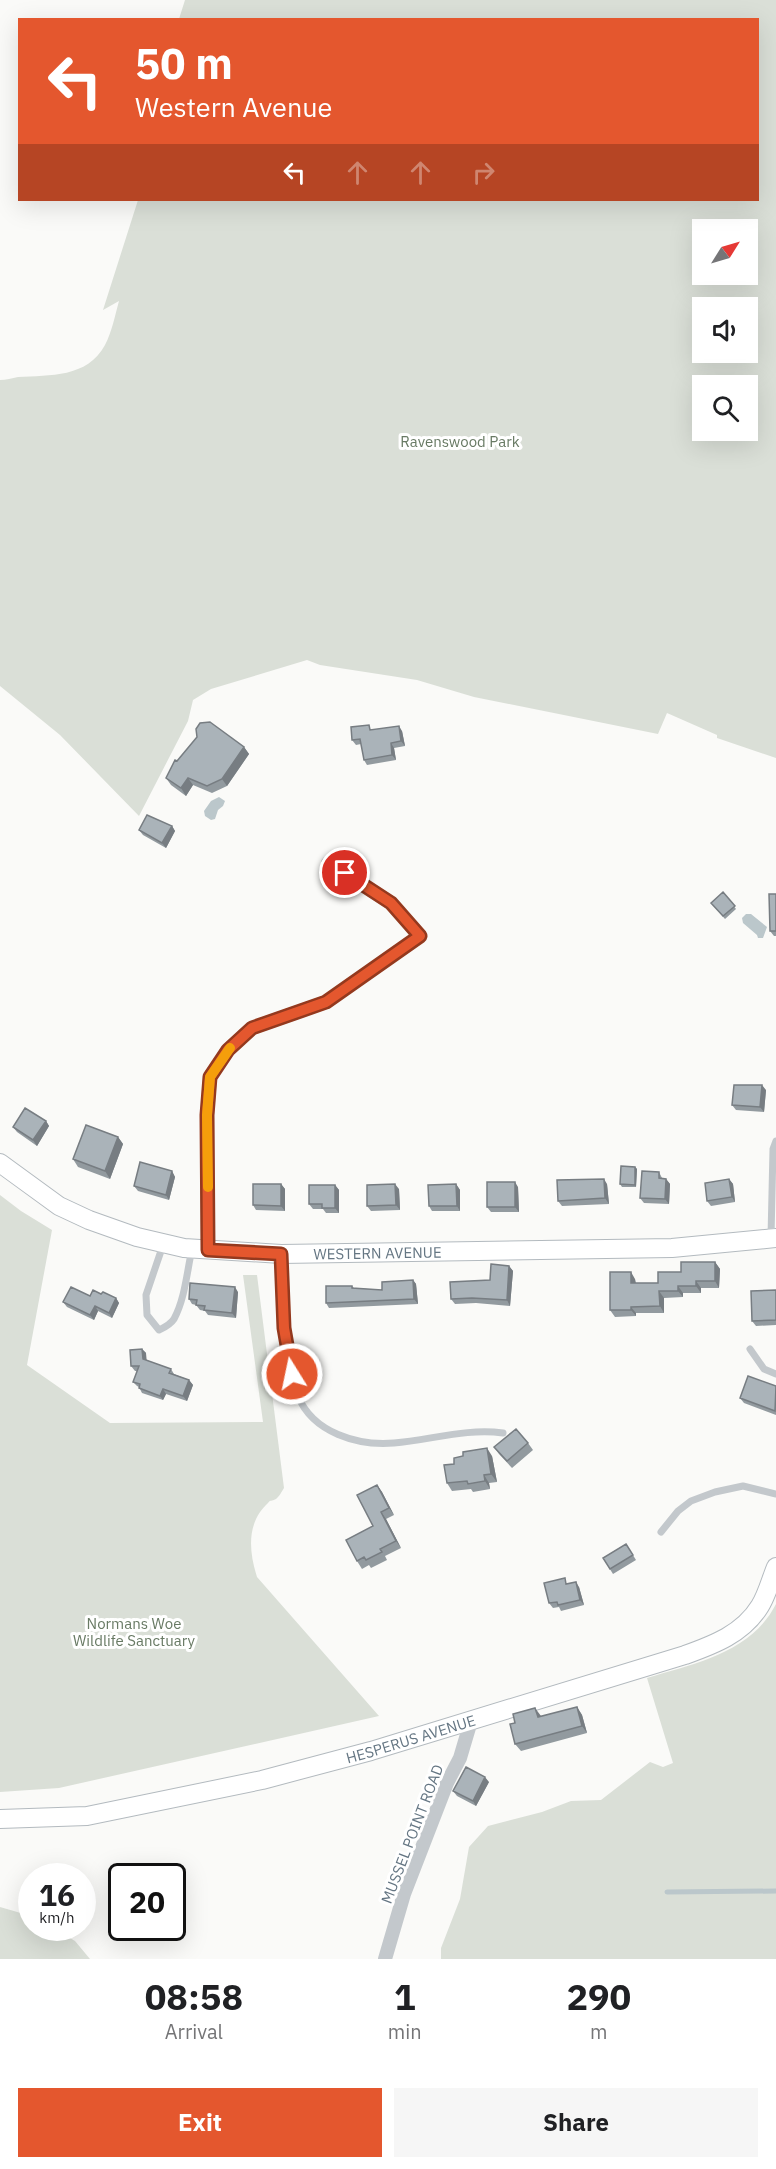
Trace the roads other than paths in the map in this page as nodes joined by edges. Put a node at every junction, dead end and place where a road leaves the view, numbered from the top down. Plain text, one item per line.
1 (328, 863) dead end
2 (776, 1141) edge
3 (0, 1163) edge
4 (774, 1238) edge
5 (164, 1243) junction
6 (200, 1250) junction
7 (281, 1254) junction
8 (750, 1349) dead end
9 (776, 1374) edge
10 (503, 1433) dead end
11 (776, 1494) edge
12 (661, 1532) dead end
13 (776, 1567) edge
14 (471, 1721) junction
15 (0, 1819) edge
16 (385, 1959) edge

1 - 6 street
2 - 4 lane
3 - 5 street, WESTERN AVENUE
4 - 7 street, WESTERN AVENUE
5 - 6 street, WESTERN AVENUE
5 - 6 lane
6 - 7 street, WESTERN AVENUE
7 - 10 lane
8 - 9 lane
11 - 12 lane
13 - 14 street, HESPERUS AVENUE
14 - 15 street, HESPERUS AVENUE
14 - 16 street, MUSSEL POINT ROAD

